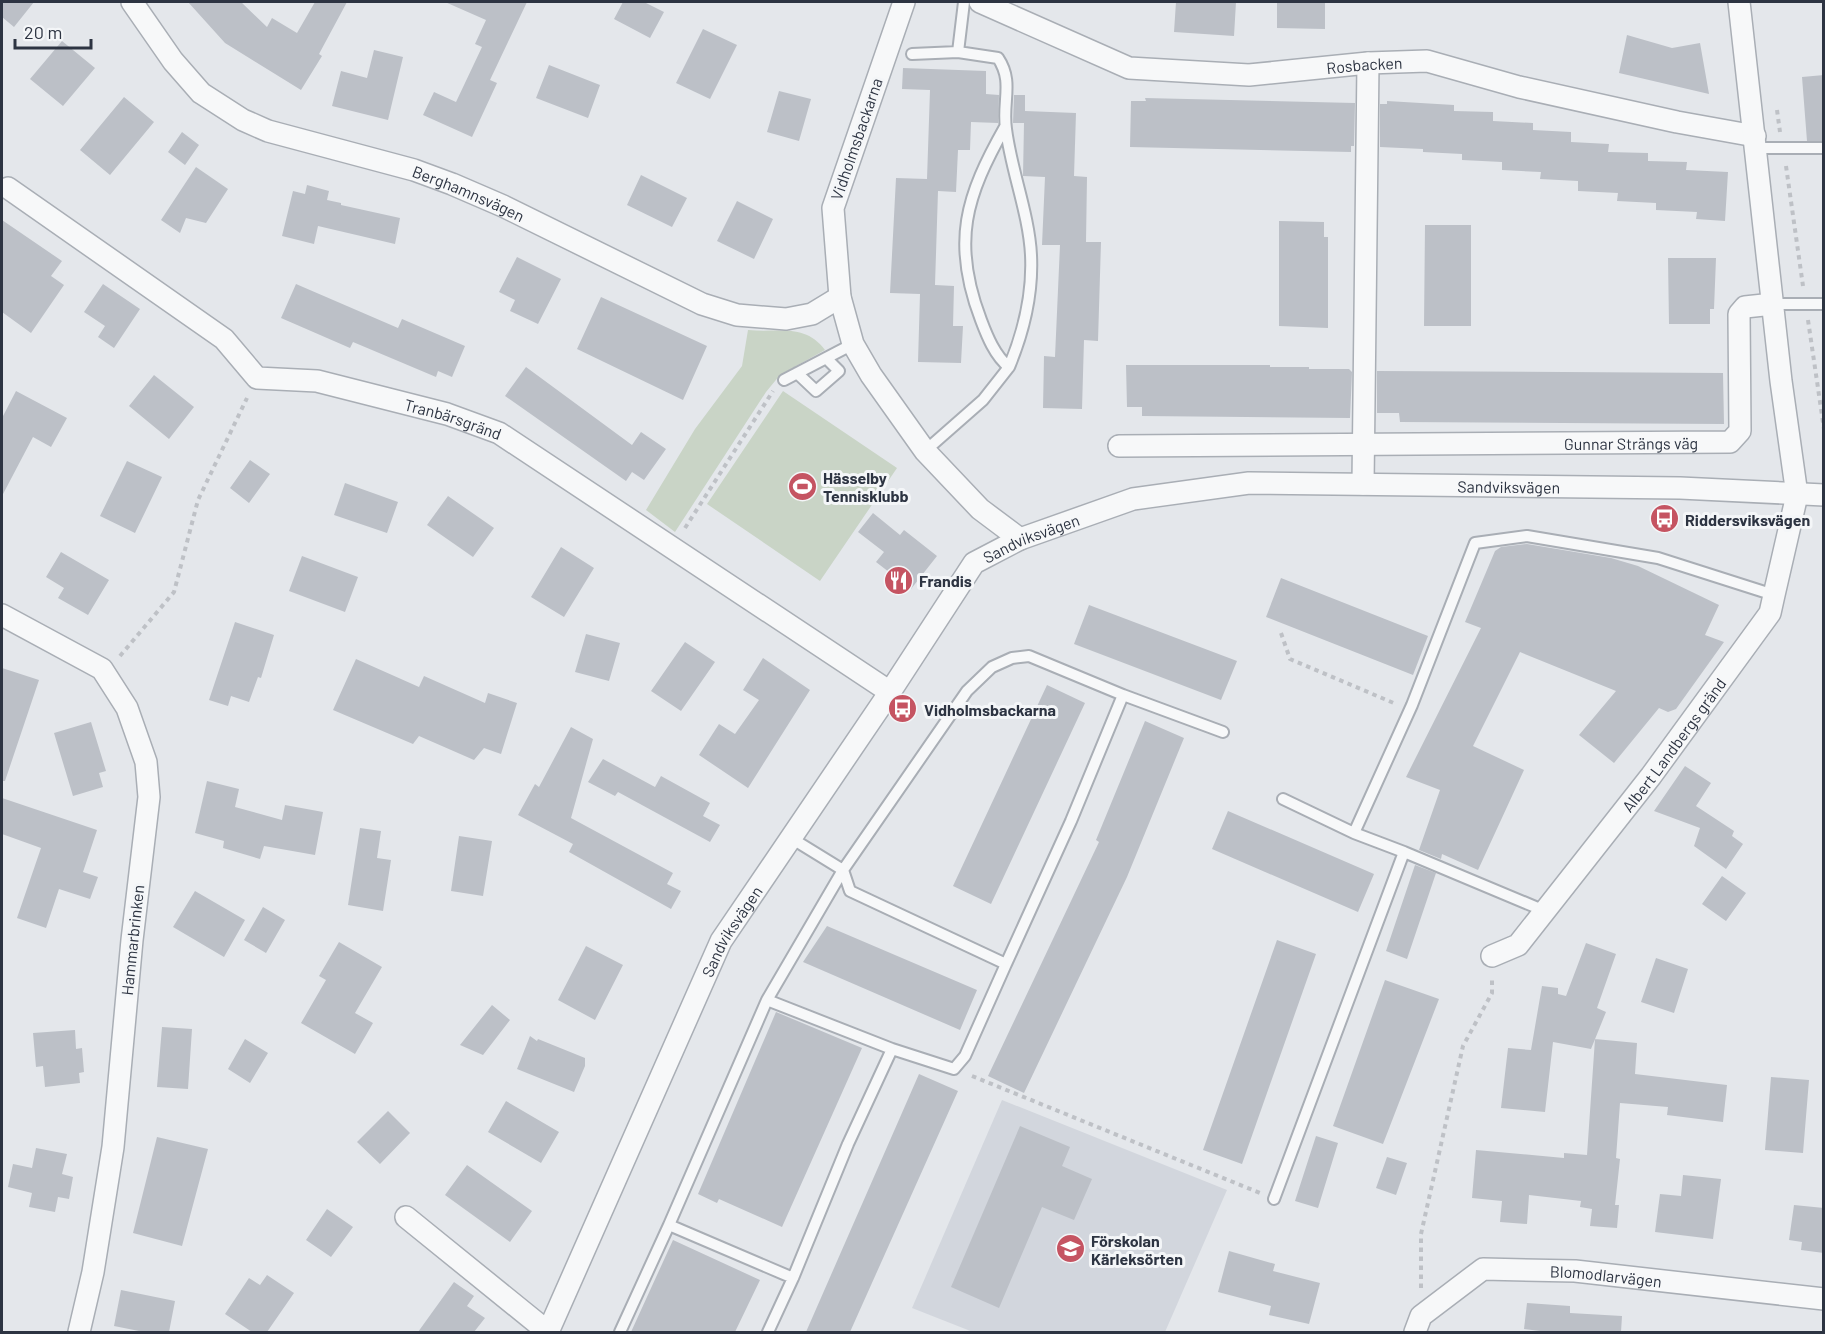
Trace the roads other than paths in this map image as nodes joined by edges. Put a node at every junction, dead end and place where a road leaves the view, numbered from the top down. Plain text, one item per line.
1 (132, 2) edge
2 (904, 2) edge
3 (964, 2) edge
4 (980, 2) edge
5 (1739, 2) edge
6 (958, 52) junction
7 (912, 54) dead end
8 (1368, 63) junction
9 (1005, 127) junction
10 (1755, 142) junction
11 (1824, 148) edge
12 (8, 188) dead end
13 (840, 297) junction
14 (1773, 304) junction
15 (1824, 304) edge
16 (853, 344) junction
17 (826, 358) junction
18 (1009, 367) junction
19 (797, 373) junction
20 (784, 381) dead end
21 (1363, 444) junction
22 (1119, 446) dead end
23 (925, 451) junction
24 (1362, 484) junction
25 (1797, 495) junction
26 (1824, 495) edge
27 (1020, 539) junction
28 (1774, 595) junction
29 (2, 615) edge
30 (890, 692) junction
31 (1123, 695) junction
32 (1223, 732) dead end
33 (1282, 799) dead end
34 (1354, 833) junction
35 (792, 838) junction
36 (1404, 852) junction
37 (843, 870) junction
38 (1545, 911) junction
39 (1492, 956) road end
40 (1006, 964) junction
41 (767, 1000) junction
42 (892, 1049) junction
43 (1274, 1199) road end
44 (406, 1217) dead end
45 (669, 1225) junction
46 (793, 1278) junction
47 (1824, 1299) edge
48 (1418, 1324) edge
49 (79, 1332) edge
50 (548, 1332) edge
51 (620, 1332) edge
52 (768, 1332) edge

1 - 13 street, Berghamnsvägen
2 - 13 street, Vidholmsbackarna
3 - 6 lane
4 - 8 street, Rosbacken
5 - 10 street
6 - 7 lane
6 - 9 lane
8 - 10 street, Rosbacken
8 - 21 street
9 - 18 lane
9 - 18 lane
10 - 11 lane
10 - 14 street
12 - 30 street, Tranbärsgränd
13 - 16 street, Vidholmsbackarna
14 - 15 lane
14 - 21 street, Gunnar Strängs väg
14 - 25 street
16 - 17 lane
16 - 23 street, Vidholmsbackarna
17 - 19 lane
17 - 19 lane
18 - 23 lane
19 - 20 lane
21 - 22 street, Gunnar Strängs väg
21 - 24 street
23 - 27 street, Vidholmsbackarna
24 - 25 street, Sandviksvägen
24 - 27 street, Sandviksvägen
25 - 26 street, Sandviksvägen
25 - 28 street, Albert Landbergs gränd
27 - 30 street, Sandviksvägen
28 - 34 lane
28 - 38 street, Albert Landbergs gränd
29 - 49 street, Hammarbrinken
30 - 35 street, Sandviksvägen
31 - 32 lane
31 - 37 lane
31 - 40 lane
33 - 34 lane
34 - 36 lane
35 - 37 lane
35 - 50 street, Sandviksvägen
36 - 38 lane
36 - 43 lane
37 - 40 lane
37 - 41 lane
38 - 39 street, Albert Landbergs gränd
40 - 42 lane
41 - 42 lane
41 - 45 lane
42 - 46 lane
44 - 50 street, Sandviksvägen
45 - 46 lane
45 - 51 lane
46 - 52 lane
47 - 48 street, Blomodlarvägen

